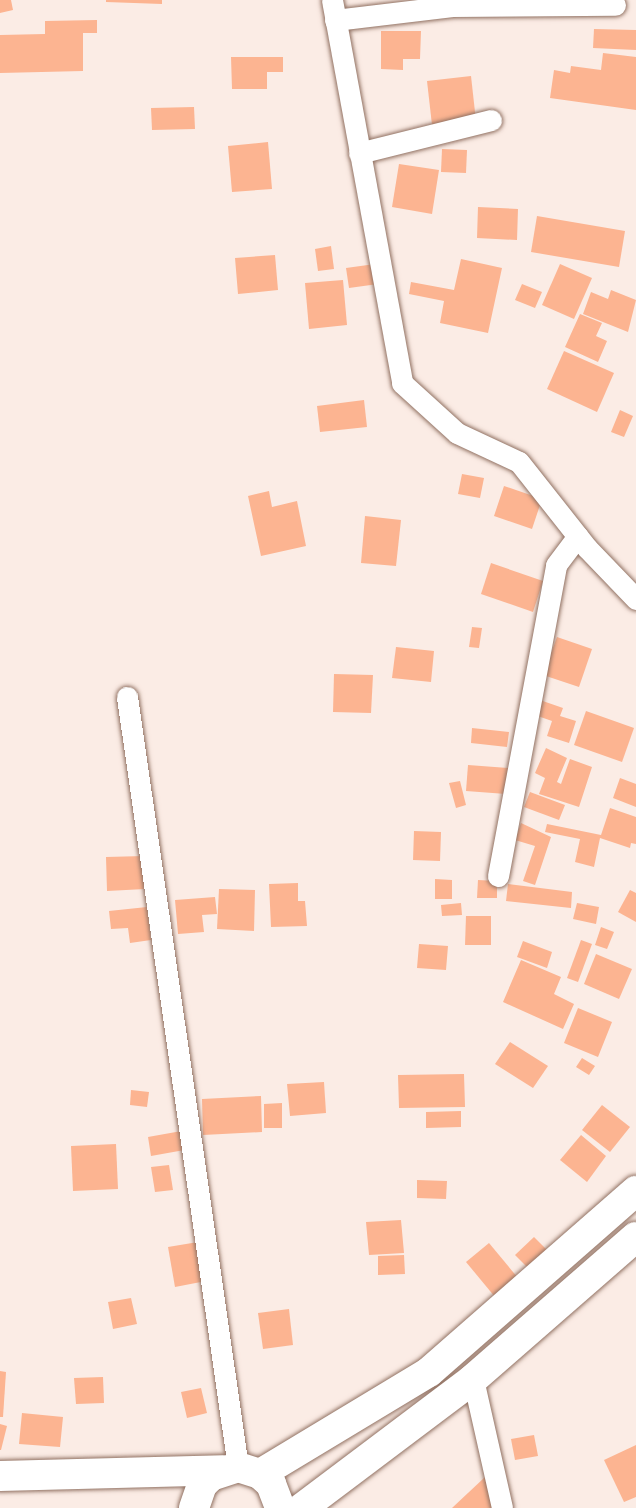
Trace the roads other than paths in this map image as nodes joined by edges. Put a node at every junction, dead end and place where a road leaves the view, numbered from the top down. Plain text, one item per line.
1 (615, 5) dead end
2 (333, 10) edge
3 (491, 120) dead end
4 (359, 153) junction
5 (578, 536) junction
6 (636, 599) edge
7 (127, 697) dead end
8 (498, 876) dead end
9 (636, 1191) edge
10 (636, 1237) edge
11 (473, 1379) junction
12 (240, 1471) junction
13 (0, 1476) edge
14 (194, 1508) edge
15 (280, 1508) edge
16 (302, 1508) edge
17 (502, 1508) edge

1 - 2 street
2 - 4 street
3 - 4 street
4 - 5 street
5 - 6 street
5 - 8 street
7 - 12 street
9 - 12 main road
10 - 11 main road
11 - 16 main road
11 - 17 street
12 - 13 main road
12 - 14 main road
12 - 15 main road

